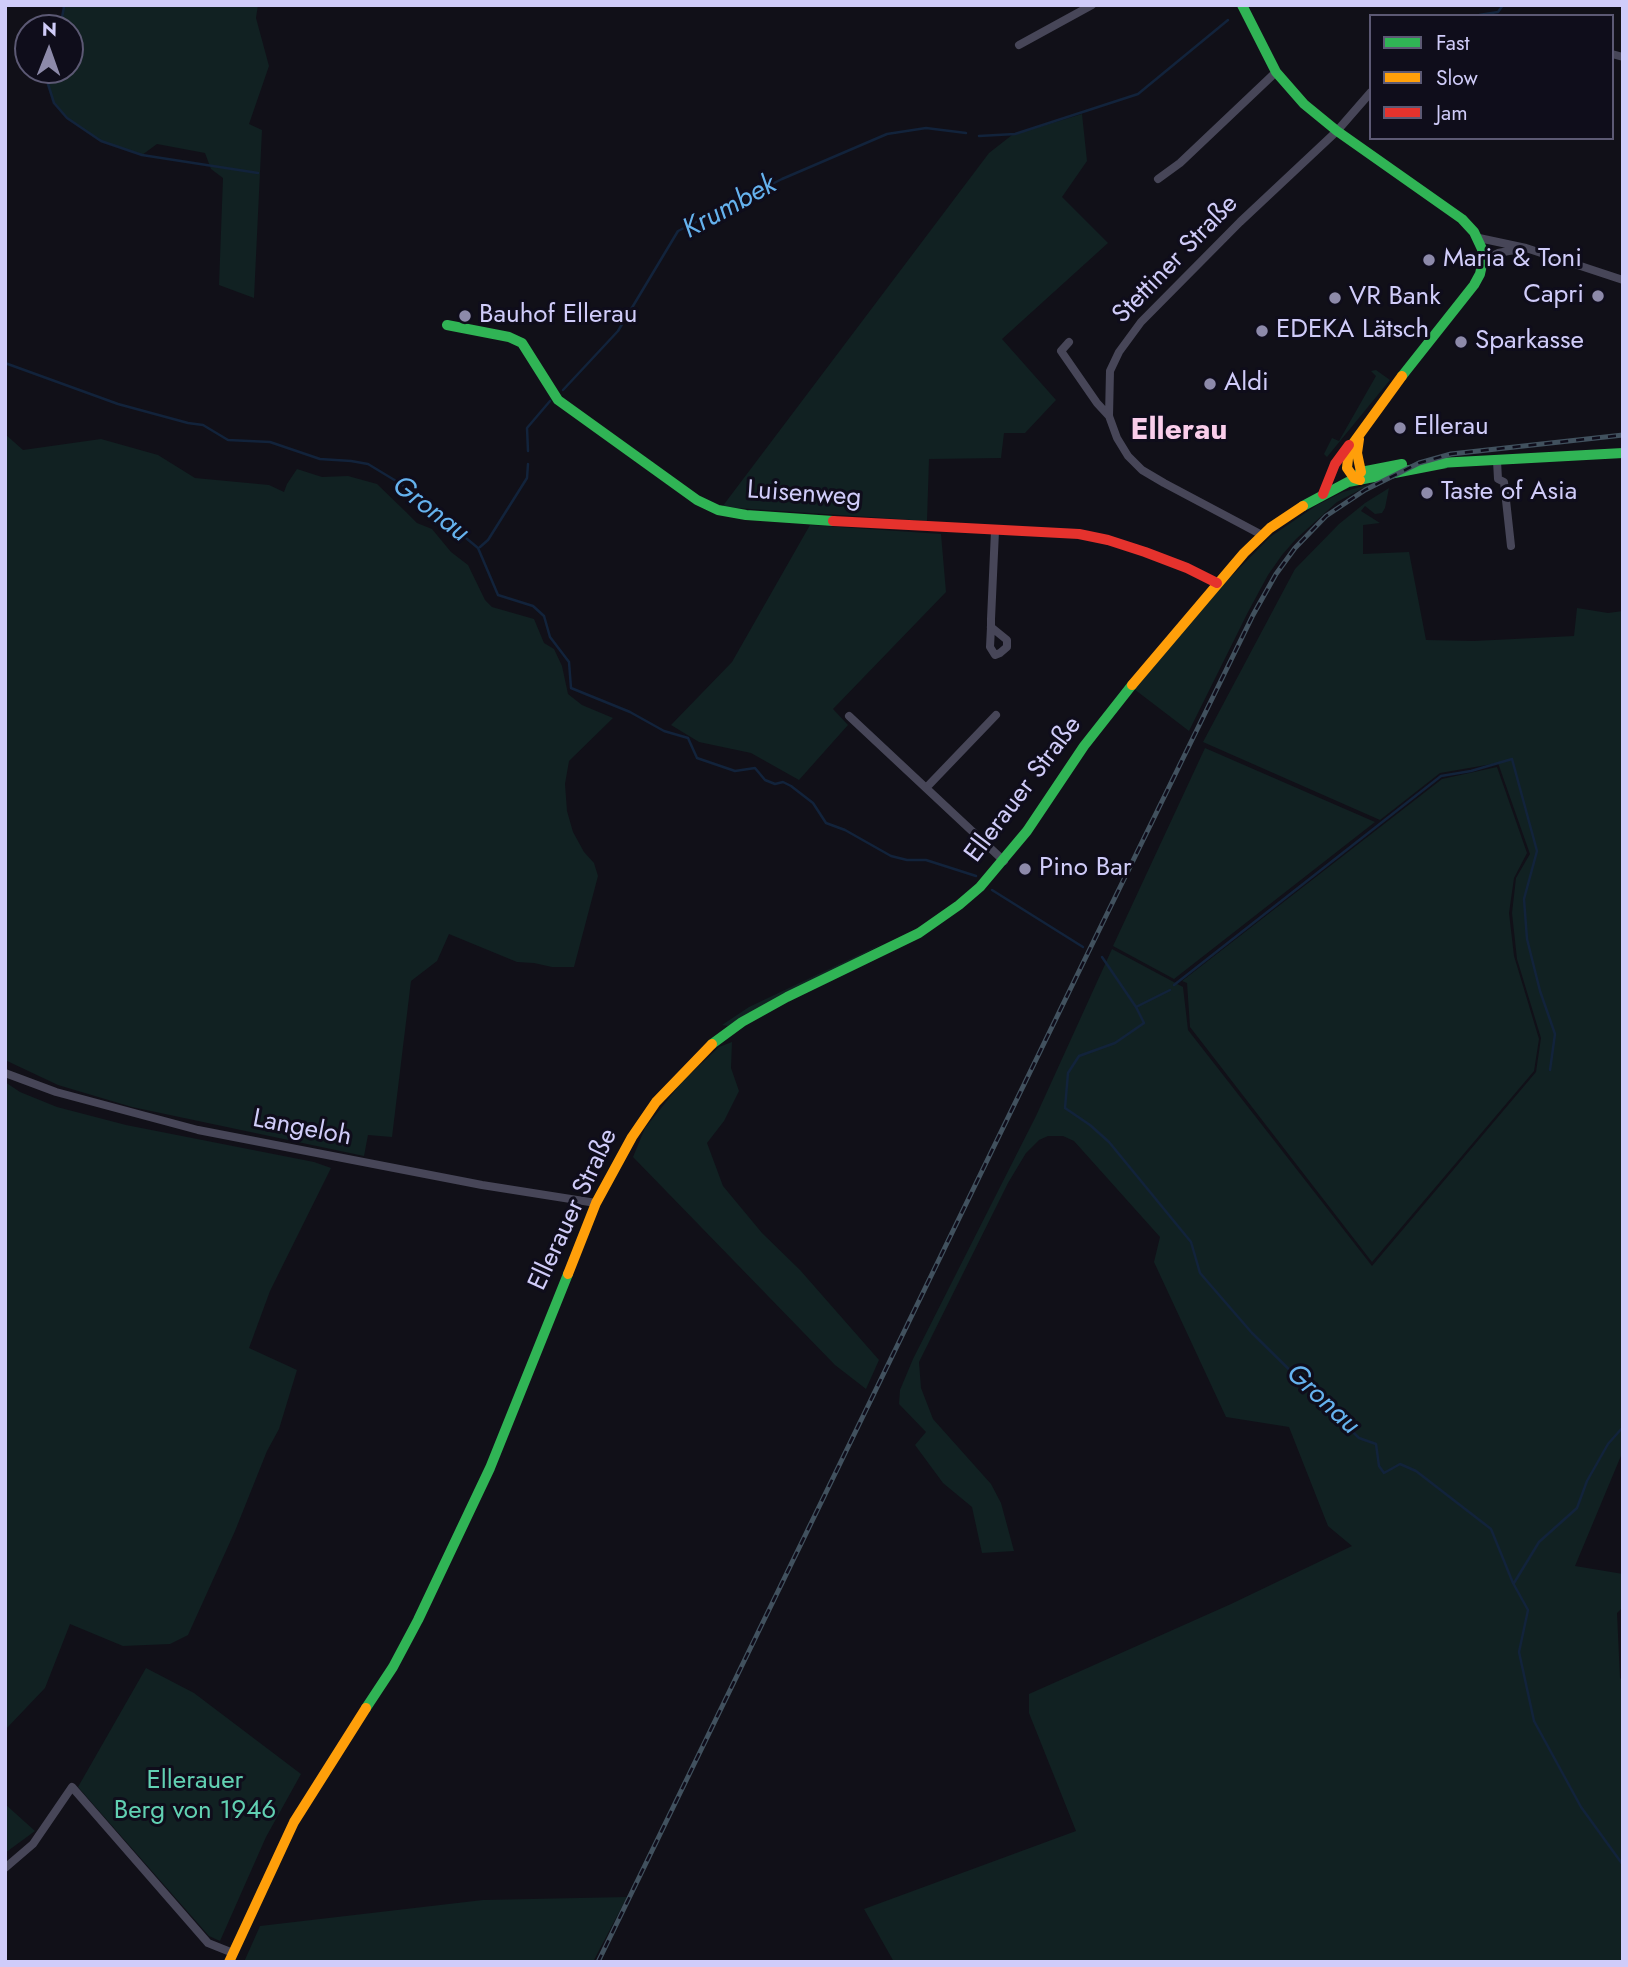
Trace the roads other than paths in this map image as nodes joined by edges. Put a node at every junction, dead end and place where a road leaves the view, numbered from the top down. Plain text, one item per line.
1 (1092, 5) edge
2 (1242, 5) edge
3 (1018, 45) dead end
4 (1276, 72) junction
5 (1369, 94) edge
6 (1337, 131) junction
7 (1158, 179) dead end
8 (1479, 238) junction
9 (1526, 248) junction
10 (1483, 260) junction
11 (1623, 280) edge
12 (447, 325) dead end
13 (1069, 342) dead end
14 (1109, 416) junction
15 (1360, 433) junction
16 (1623, 453) edge
17 (1496, 461) junction
18 (1356, 478) junction
19 (1323, 494) junction
20 (995, 531) junction
21 (1262, 535) junction
22 (1511, 546) dead end
23 (1217, 583) junction
24 (991, 628) dead end
25 (996, 715) dead end
26 (849, 716) dead end
27 (926, 788) junction
28 (1004, 861) junction
29 (5, 1073) edge
30 (596, 1203) junction
31 (5, 1868) edge
32 (231, 1957) edge

1 - 3 street
2 - 4 main road
4 - 6 main road
4 - 7 street
5 - 6 street, Stettiner Straße
6 - 8 main road
6 - 14 street, Stettiner Straße
8 - 9 street
8 - 10 main road
9 - 10 street
9 - 11 street
10 - 15 main road
12 - 20 main road, Luisenweg
13 - 14 street
14 - 21 street, Stettiner Straße
15 - 18 main road
15 - 19 main road
16 - 17 main road, Ellerauer Straße
17 - 18 main road, Ellerauer Straße
17 - 22 street
18 - 19 main road, Ellerauer Straße
19 - 21 main road, Ellerauer Straße
20 - 23 main road, Luisenweg
20 - 24 street
21 - 23 main road, Ellerauer Straße
23 - 28 main road, Ellerauer Straße
25 - 27 street
26 - 27 street
27 - 28 street
28 - 30 main road, Ellerauer Straße
29 - 30 street, Langeloh
30 - 32 main road, Ellerauer Straße
31 - 32 street

